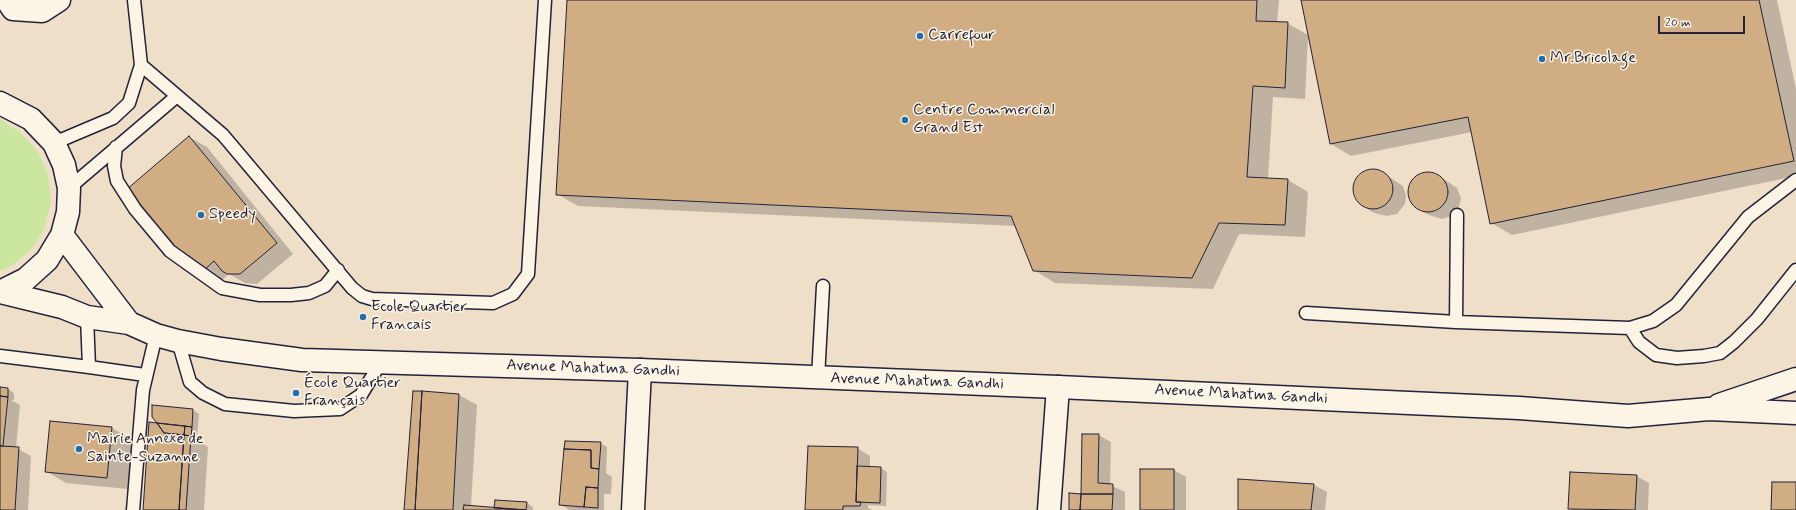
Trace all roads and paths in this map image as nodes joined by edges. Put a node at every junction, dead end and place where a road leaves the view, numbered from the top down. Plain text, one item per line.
1 (7, 0) edge
2 (59, 0) edge
3 (134, 0) edge
4 (545, 0) edge
5 (142, 65) junction
6 (177, 96) junction
7 (0, 102) edge
8 (54, 143) junction
9 (116, 147) junction
10 (1796, 180) edge
11 (69, 188) junction
12 (1457, 215) dead end
13 (62, 235) junction
14 (338, 270) junction
15 (1796, 270) edge
16 (823, 286) dead end
17 (0, 292) edge
18 (1306, 313) dead end
19 (87, 317) junction
20 (1456, 322) junction
21 (129, 323) junction
22 (1630, 328) junction
23 (156, 335) junction
24 (178, 341) junction
25 (0, 356) edge
26 (381, 362) junction
27 (89, 366) junction
28 (640, 370) junction
29 (145, 374) junction
30 (818, 378) junction
31 (1796, 379) edge
32 (1058, 387) junction
33 (1709, 409) junction
34 (1796, 413) edge
35 (133, 510) edge
36 (633, 510) edge
37 (1049, 510) edge

1 - 2 main road
3 - 5 lane
4 - 14 lane
5 - 6 lane
5 - 8 lane
6 - 9 lane
6 - 14 lane
7 - 8 main road
8 - 11 main road
9 - 11 lane
9 - 14 lane
10 - 22 lane
11 - 13 main road
12 - 20 lane
13 - 17 main road
13 - 21 main road, Avenue Mahatma Gandhi
15 - 22 lane
16 - 30 lane
17 - 19 main road, Avenue Mahatma Gandhi
18 - 20 lane
19 - 21 main road, Avenue Mahatma Gandhi
19 - 27 lane
20 - 22 lane
21 - 23 main road, Avenue Mahatma Gandhi
23 - 24 main road, Avenue Mahatma Gandhi
23 - 29 lane
24 - 26 main road, Avenue Mahatma Gandhi
24 - 26 lane
25 - 27 lane
26 - 28 main road, Avenue Mahatma Gandhi
27 - 29 lane
28 - 30 main road, Avenue Mahatma Gandhi
28 - 36 main road
29 - 35 lane
30 - 32 main road, Avenue Mahatma Gandhi
31 - 33 main road, Avenue Mahatma Gandhi
32 - 33 main road, Avenue Mahatma Gandhi
32 - 37 main road
33 - 34 main road, Avenue Mahatma Gandhi

